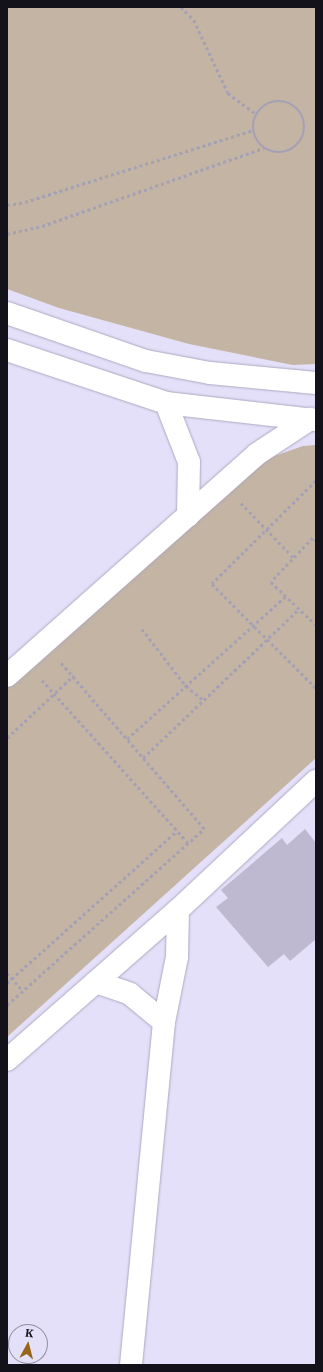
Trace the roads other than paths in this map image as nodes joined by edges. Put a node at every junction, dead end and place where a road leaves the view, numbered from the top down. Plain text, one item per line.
1 (7, 313) edge
2 (7, 350) edge
3 (316, 383) edge
4 (166, 403) junction
5 (313, 420) edge
6 (188, 516) junction
7 (7, 676) edge
8 (316, 781) edge
9 (178, 910) junction
10 (96, 982) junction
11 (164, 1022) junction
12 (7, 1060) edge
13 (131, 1365) edge

1 - 3 street
2 - 4 street
4 - 5 street
4 - 6 street
5 - 6 street
6 - 7 street
8 - 9 street
9 - 10 street
9 - 11 street
10 - 11 street
10 - 12 street
11 - 13 street

